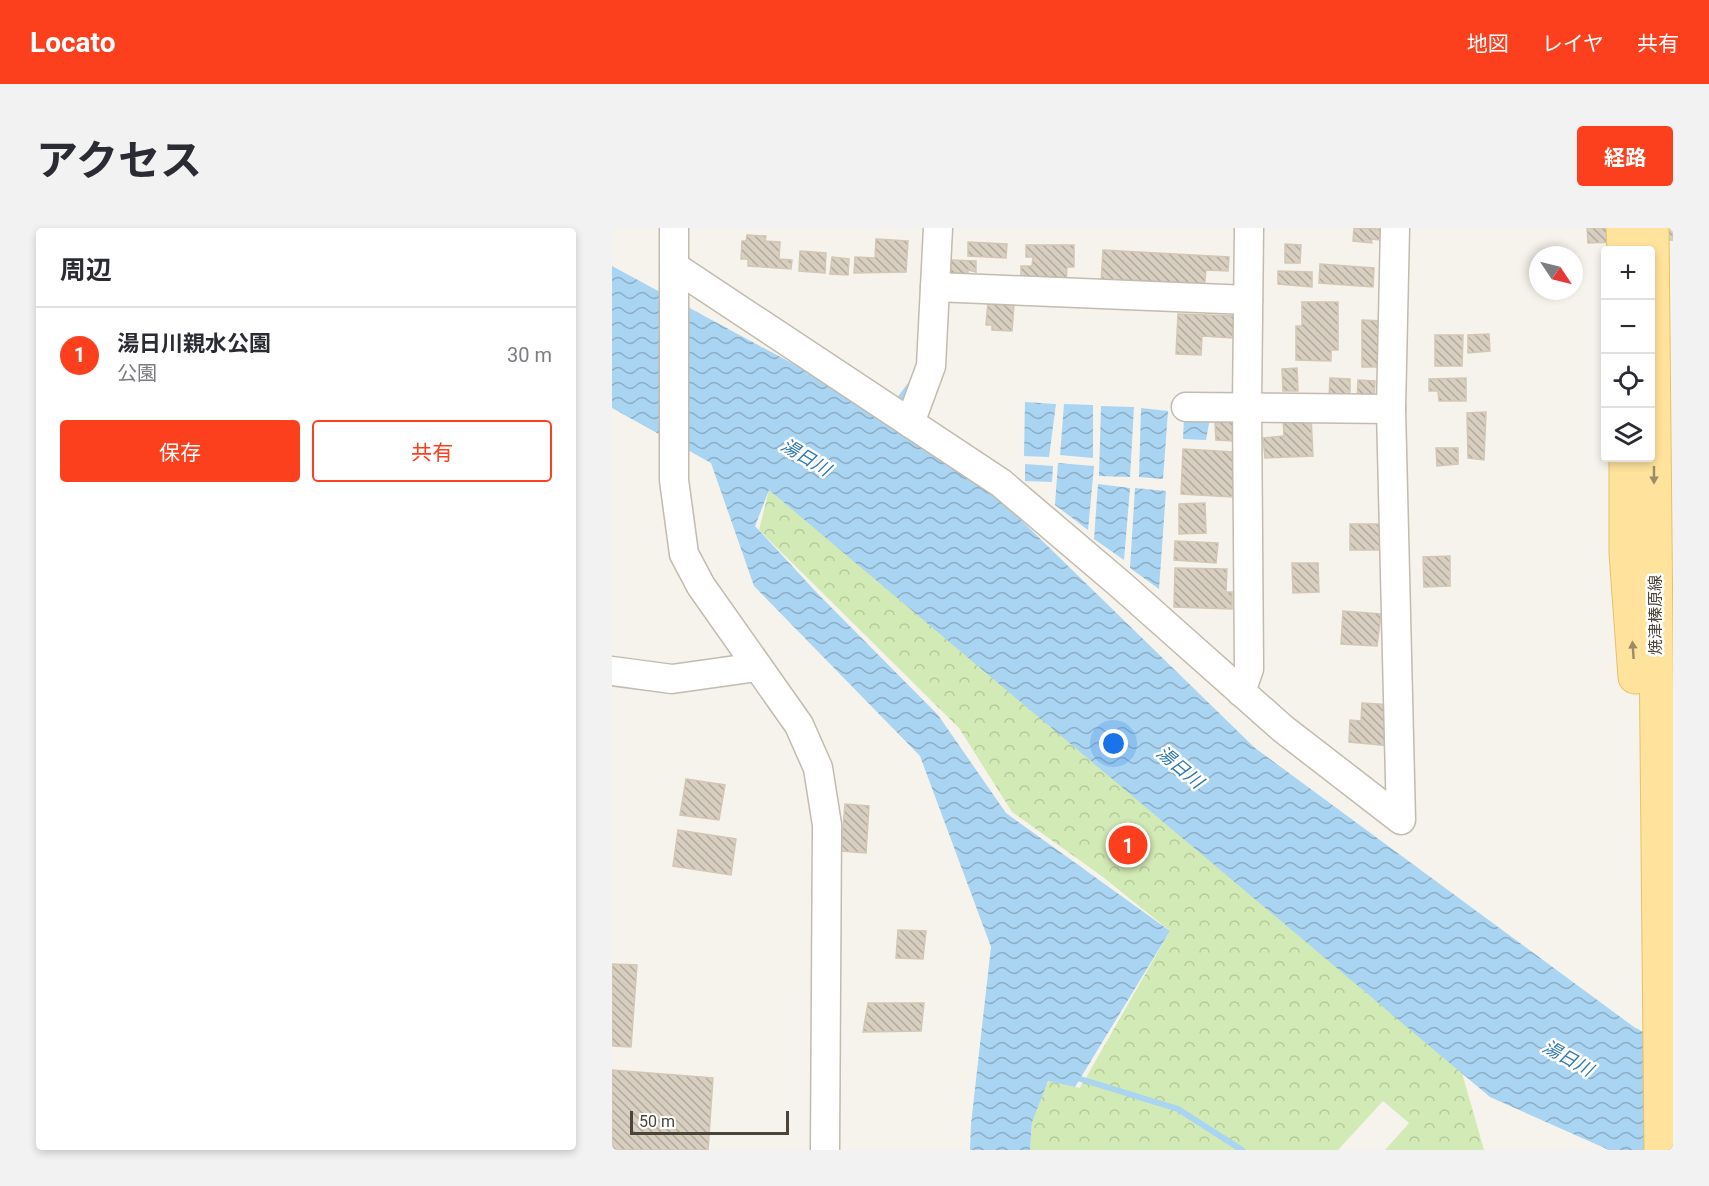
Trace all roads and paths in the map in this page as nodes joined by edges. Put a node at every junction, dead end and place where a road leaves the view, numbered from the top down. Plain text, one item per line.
1 (674, 228) edge
2 (938, 228) edge
3 (1250, 228) edge
4 (1395, 228) edge
5 (1623, 228) edge
6 (1652, 228) edge
7 (1624, 246) edge
8 (675, 272) junction
9 (935, 287) junction
10 (1248, 300) junction
11 (1247, 406) junction
12 (1186, 407) dead end
13 (1390, 409) junction
14 (910, 423) junction
15 (1626, 462) edge
16 (757, 667) junction
17 (612, 671) edge
18 (1241, 692) junction
19 (1658, 1002) junction
20 (825, 1150) edge
21 (1661, 1150) edge

1 - 8 street
2 - 9 street
3 - 10 street
4 - 13 street
5 - 7 main road
6 -> 19 main road, 焼津榛原線
8 - 14 street
8 - 16 street
9 - 10 street
9 - 14 street
10 - 11 street
11 - 12 street
11 - 13 street
11 - 18 street
13 - 18 street
14 - 18 street
19 -> 15 main road, 焼津榛原線
16 - 17 street
16 - 20 street
19 - 21 main road, 焼津榛原線

